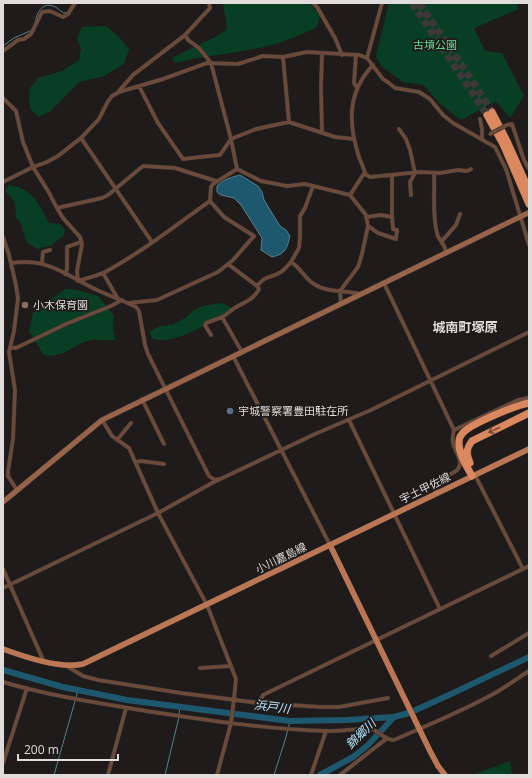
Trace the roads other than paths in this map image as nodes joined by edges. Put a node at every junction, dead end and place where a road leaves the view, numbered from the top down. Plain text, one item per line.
1 (75, 3) edge
2 (209, 3) edge
3 (313, 3) edge
4 (382, 3) edge
5 (185, 35) junction
6 (3, 51) edge
7 (322, 53) junction
8 (342, 55) junction
9 (356, 55) junction
10 (283, 57) junction
11 (368, 58) junction
12 (211, 63) junction
13 (373, 65) junction
14 (139, 86) junction
15 (357, 88) junction
16 (118, 92) junction
17 (3, 98) edge
18 (480, 119) dead end
19 (289, 122) junction
20 (399, 129) dead end
21 (322, 132) junction
22 (81, 138) junction
23 (482, 138) junction
24 (231, 139) junction
25 (354, 139) junction
26 (524, 160) junction
27 (529, 160) edge
28 (33, 167) junction
29 (237, 169) junction
30 (471, 169) dead end
31 (529, 169) edge
32 (365, 172) junction
33 (415, 173) junction
34 (434, 173) junction
35 (392, 175) junction
36 (216, 181) junction
37 (3, 182) edge
38 (312, 186) junction
39 (116, 188) junction
40 (529, 190) edge
41 (350, 195) junction
42 (412, 195) dead end
43 (210, 201) junction
44 (529, 204) edge
45 (57, 208) junction
46 (528, 213) edge
47 (460, 214) dead end
48 (366, 216) junction
49 (392, 217) junction
50 (520, 217) junction
51 (368, 226) junction
52 (3, 238) edge
53 (442, 241) junction
54 (81, 242) junction
55 (152, 242) junction
56 (529, 245) edge
57 (50, 250) dead end
58 (446, 253) junction
59 (291, 262) junction
60 (11, 263) junction
61 (42, 263) junction
62 (228, 264) junction
63 (103, 273) junction
64 (65, 274) junction
65 (78, 281) junction
66 (384, 282) junction
67 (257, 286) junction
68 (340, 291) junction
69 (361, 295) junction
70 (120, 300) junction
71 (128, 303) junction
72 (340, 304) junction
73 (222, 317) junction
74 (529, 332) edge
75 (211, 334) dead end
76 (10, 347) junction
77 (9, 352) junction
78 (242, 352) junction
79 (3, 354) edge
80 (233, 356) junction
81 (432, 380) junction
82 (166, 388) junction
83 (529, 398) edge
84 (142, 400) junction
85 (529, 403) edge
86 (529, 413) edge
87 (102, 420) junction
88 (350, 420) junction
89 (131, 423) dead end
90 (454, 430) junction
91 (118, 440) junction
92 (164, 444) dead end
93 (529, 449) edge
94 (282, 450) junction
95 (135, 462) junction
96 (164, 464) dead end
97 (8, 471) junction
98 (3, 474) edge
99 (474, 476) junction
100 (221, 479) junction
101 (17, 490) junction
102 (437, 493) junction
103 (3, 502) edge
104 (158, 512) junction
105 (394, 514) junction
106 (330, 545) junction
107 (529, 566) edge
108 (3, 569) edge
109 (523, 569) junction
110 (10, 584) junction
111 (3, 588) edge
112 (207, 605) junction
113 (440, 609) junction
114 (529, 633) edge
115 (377, 640) junction
116 (3, 649) edge
117 (491, 656) dead end
118 (44, 662) junction
119 (63, 664) junction
120 (231, 666) junction
121 (200, 668) dead end
122 (529, 671) edge
123 (3, 682) edge
124 (27, 688) junction
125 (388, 698) dead end
126 (234, 699) junction
127 (259, 703) junction
128 (126, 708) junction
129 (231, 723) junction
130 (420, 729) junction
131 (326, 731) junction
132 (385, 738) junction
133 (3, 763) edge
134 (108, 775) edge
135 (217, 775) edge
136 (312, 775) edge
137 (340, 775) edge
138 (445, 775) edge

1 - 6 street
2 - 5 street
3 - 8 street
4 - 11 street
5 - 12 street
5 - 16 street
7 - 8 street
7 - 10 street
7 - 21 street
8 - 9 street
9 - 11 street
9 - 15 street
10 - 12 street
10 - 19 street
11 - 13 street
12 - 14 street
12 - 24 street
13 - 15 street
13 - 23 street
14 - 16 street
14 - 24 street
15 - 25 street
16 - 22 street
17 - 28 street
18 - 23 street
19 - 21 street
19 - 24 street
20 - 33 street
21 - 25 street
22 - 28 street
22 - 39 street
23 - 26 street, bridge
23 - 50 street
24 - 29 street
25 - 32 street
26 - 27 street
26 - 31 street
28 - 37 street
28 - 45 street
29 - 36 street
29 - 38 street
30 - 34 street
32 - 35 street
32 - 41 street
33 - 34 street
33 - 35 street
33 - 42 street
34 - 53 street
35 - 49 street
36 - 39 street
36 - 43 street
38 - 41 street
38 - 59 street
39 - 45 street
39 - 55 street
40 - 44 highway
41 - 48 street
43 - 55 street
43 - 62 street
45 - 54 street
46 - 50 street
47 - 53 street
48 - 49 street
48 - 51 street
49 - 51 street
50 - 56 street
50 - 58 street
51 - 68 street
52 - 60 street
53 - 58 street
54 - 64 street
54 - 65 street
55 - 63 street
57 - 61 street
58 - 66 street
59 - 67 street
59 - 68 street
60 - 61 street
60 - 76 street
61 - 64 street
62 - 67 street
62 - 71 street
63 - 65 street
63 - 70 street
64 - 65 street
65 - 70 street
66 - 69 street
66 - 81 street
67 - 73 street
68 - 69 street
68 - 72 street
69 - 72 street
70 - 71 street
70 - 76 street
71 - 82 street
72 - 78 street
73 - 75 street
73 - 78 street
74 - 81 street
76 - 77 street
77 - 79 street
77 - 97 street
78 - 80 street
80 - 82 street
80 - 94 street
81 - 88 street
81 - 90 street
82 - 84 street
82 - 100 street
83 - 90 street
84 - 87 street
84 - 92 street
85 - 99 highway
86 -> 99 highway
87 - 91 street
87 - 101 street
88 - 94 street
88 - 105 street
89 - 91 street
90 - 102 street
91 - 95 street
93 - 99 main road, 宇土甲佐線
94 - 100 street
94 - 106 street
95 - 96 street
95 - 104 street
97 - 98 street
97 - 101 street
99 - 102 main road, 宇土甲佐線
99 - 109 street
100 - 104 street
101 - 103 street
102 - 105 main road, 宇土甲佐線
104 - 110 street
104 - 112 street
105 - 106 main road, 宇土甲佐線
105 - 113 street
106 - 112 main road, 小川嘉島線
106 - 115 main road
107 - 109 street
108 - 110 street
109 - 113 street
110 - 111 street
110 - 118 street
112 - 119 main road, 小川嘉島線
112 - 120 street
113 - 115 street
114 - 117 street
115 - 127 street
115 - 130 main road
116 - 118 main road, 小川嘉島線
118 - 119 main road, 小川嘉島線
119 - 126 street
120 - 121 street
120 - 126 street
122 - 130 street
123 - 124 street
124 - 128 street
124 - 133 street
125 - 127 street
126 - 127 street
126 - 129 street
128 - 129 street
128 - 134 street
129 - 131 street
129 - 135 street
130 - 132 street
130 - 138 main road
131 - 132 street
131 - 136 street
132 - 137 street

